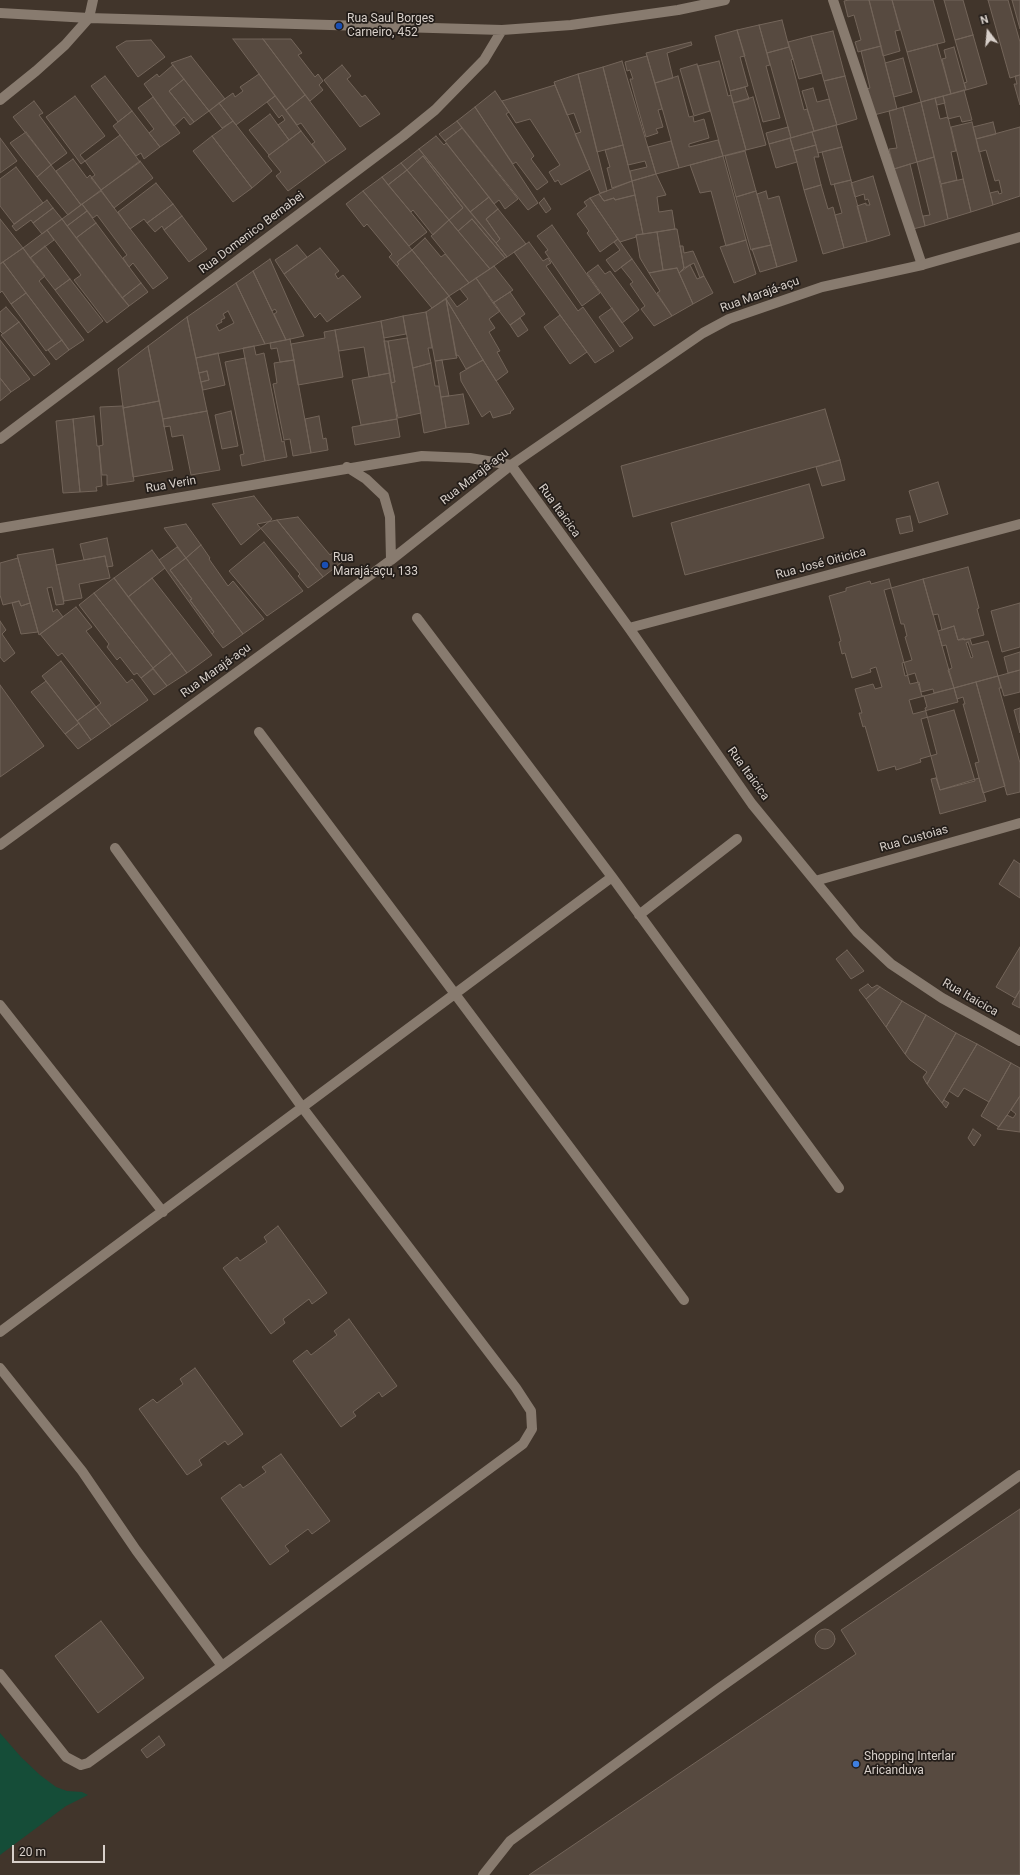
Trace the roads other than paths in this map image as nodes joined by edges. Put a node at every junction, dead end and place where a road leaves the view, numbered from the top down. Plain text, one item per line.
1 (93, 0) edge
2 (725, 0) edge
3 (833, 0) edge
4 (0, 12) edge
5 (89, 18) junction
6 (502, 30) junction
7 (0, 100) edge
8 (1020, 237) edge
9 (922, 265) junction
10 (0, 439) edge
11 (511, 466) junction
12 (347, 468) junction
13 (1020, 524) edge
14 (0, 528) edge
15 (391, 560) junction
16 (417, 618) dead end
17 (628, 628) junction
18 (259, 732) dead end
19 (1020, 823) edge
20 (737, 839) dead end
21 (0, 845) edge
22 (115, 848) dead end
23 (612, 877) junction
24 (815, 881) junction
25 (639, 915) junction
26 (455, 994) junction
27 (0, 1005) edge
28 (1020, 1041) edge
29 (302, 1107) junction
30 (839, 1188) dead end
31 (163, 1212) junction
32 (684, 1300) dead end
33 (2, 1327) edge
34 (0, 1368) edge
35 (1020, 1475) edge
36 (222, 1666) junction
37 (0, 1674) edge
38 (484, 1875) edge

1 - 5 street
2 - 6 street
3 - 9 street
4 - 5 street
5 - 6 street
5 - 7 street
6 - 10 street, Rua Domenico Bernabei
8 - 9 street, Rua Marajá-açu
9 - 11 street, Rua Marajá-açu
11 - 12 street, Rua Verin
11 - 15 street, Rua Marajá-açu
11 - 17 street, Rua Itaicica
12 - 14 street, Rua Verin
12 - 15 street
13 - 17 street, Rua José Oiticica
15 - 21 street, Rua Marajá-açu
16 - 23 street
17 - 24 street, Rua Itaicica
18 - 26 street
19 - 24 street, Rua Custoias
20 - 25 street
22 - 29 street
23 - 25 street
23 - 26 street
24 - 28 street, Rua Itaicica
25 - 30 street
26 - 29 street
26 - 32 street
27 - 31 street
29 - 31 street
29 - 36 street
31 - 33 street
34 - 36 street
35 - 38 street
36 - 37 street

